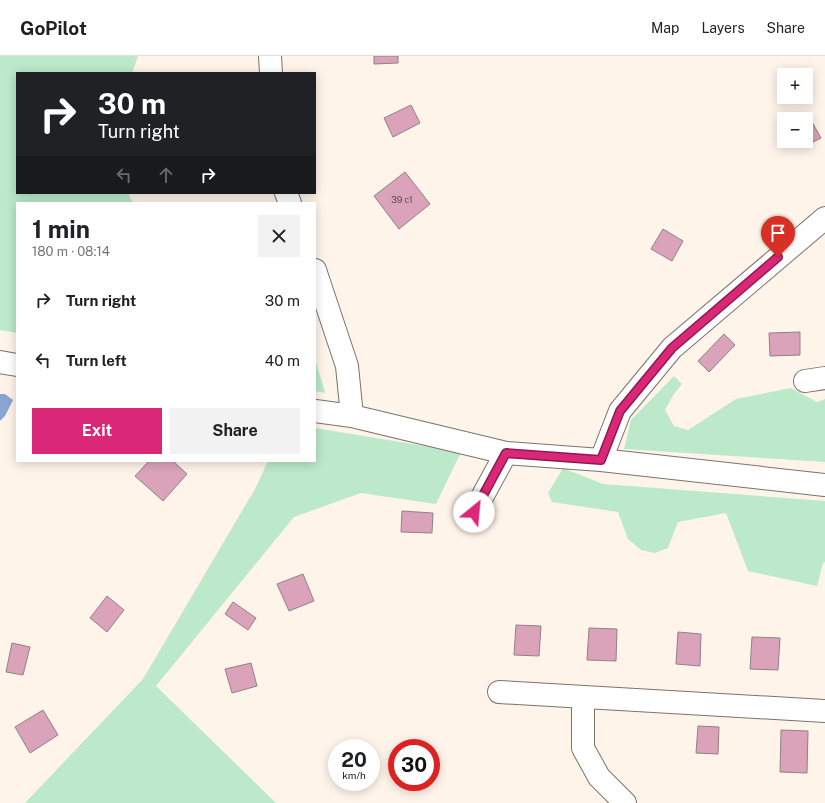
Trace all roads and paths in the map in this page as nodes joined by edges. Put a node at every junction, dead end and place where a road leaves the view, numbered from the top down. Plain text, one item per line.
1 (270, 56) edge
2 (271, 72) edge
3 (825, 218) edge
4 (316, 273) edge
5 (0, 362) edge
6 (16, 365) edge
7 (316, 410) edge
8 (352, 416) junction
9 (506, 453) junction
10 (601, 460) junction
11 (825, 485) edge
12 (474, 512) dead end
13 (499, 692) dead end
14 (583, 697) junction
15 (825, 711) edge
16 (625, 803) edge

1 - 2 street
3 - 10 street
4 - 8 street
5 - 6 street
7 - 8 street
8 - 9 street
9 - 10 street
9 - 12 street
10 - 11 street
13 - 14 street
14 - 15 street
14 - 16 street

